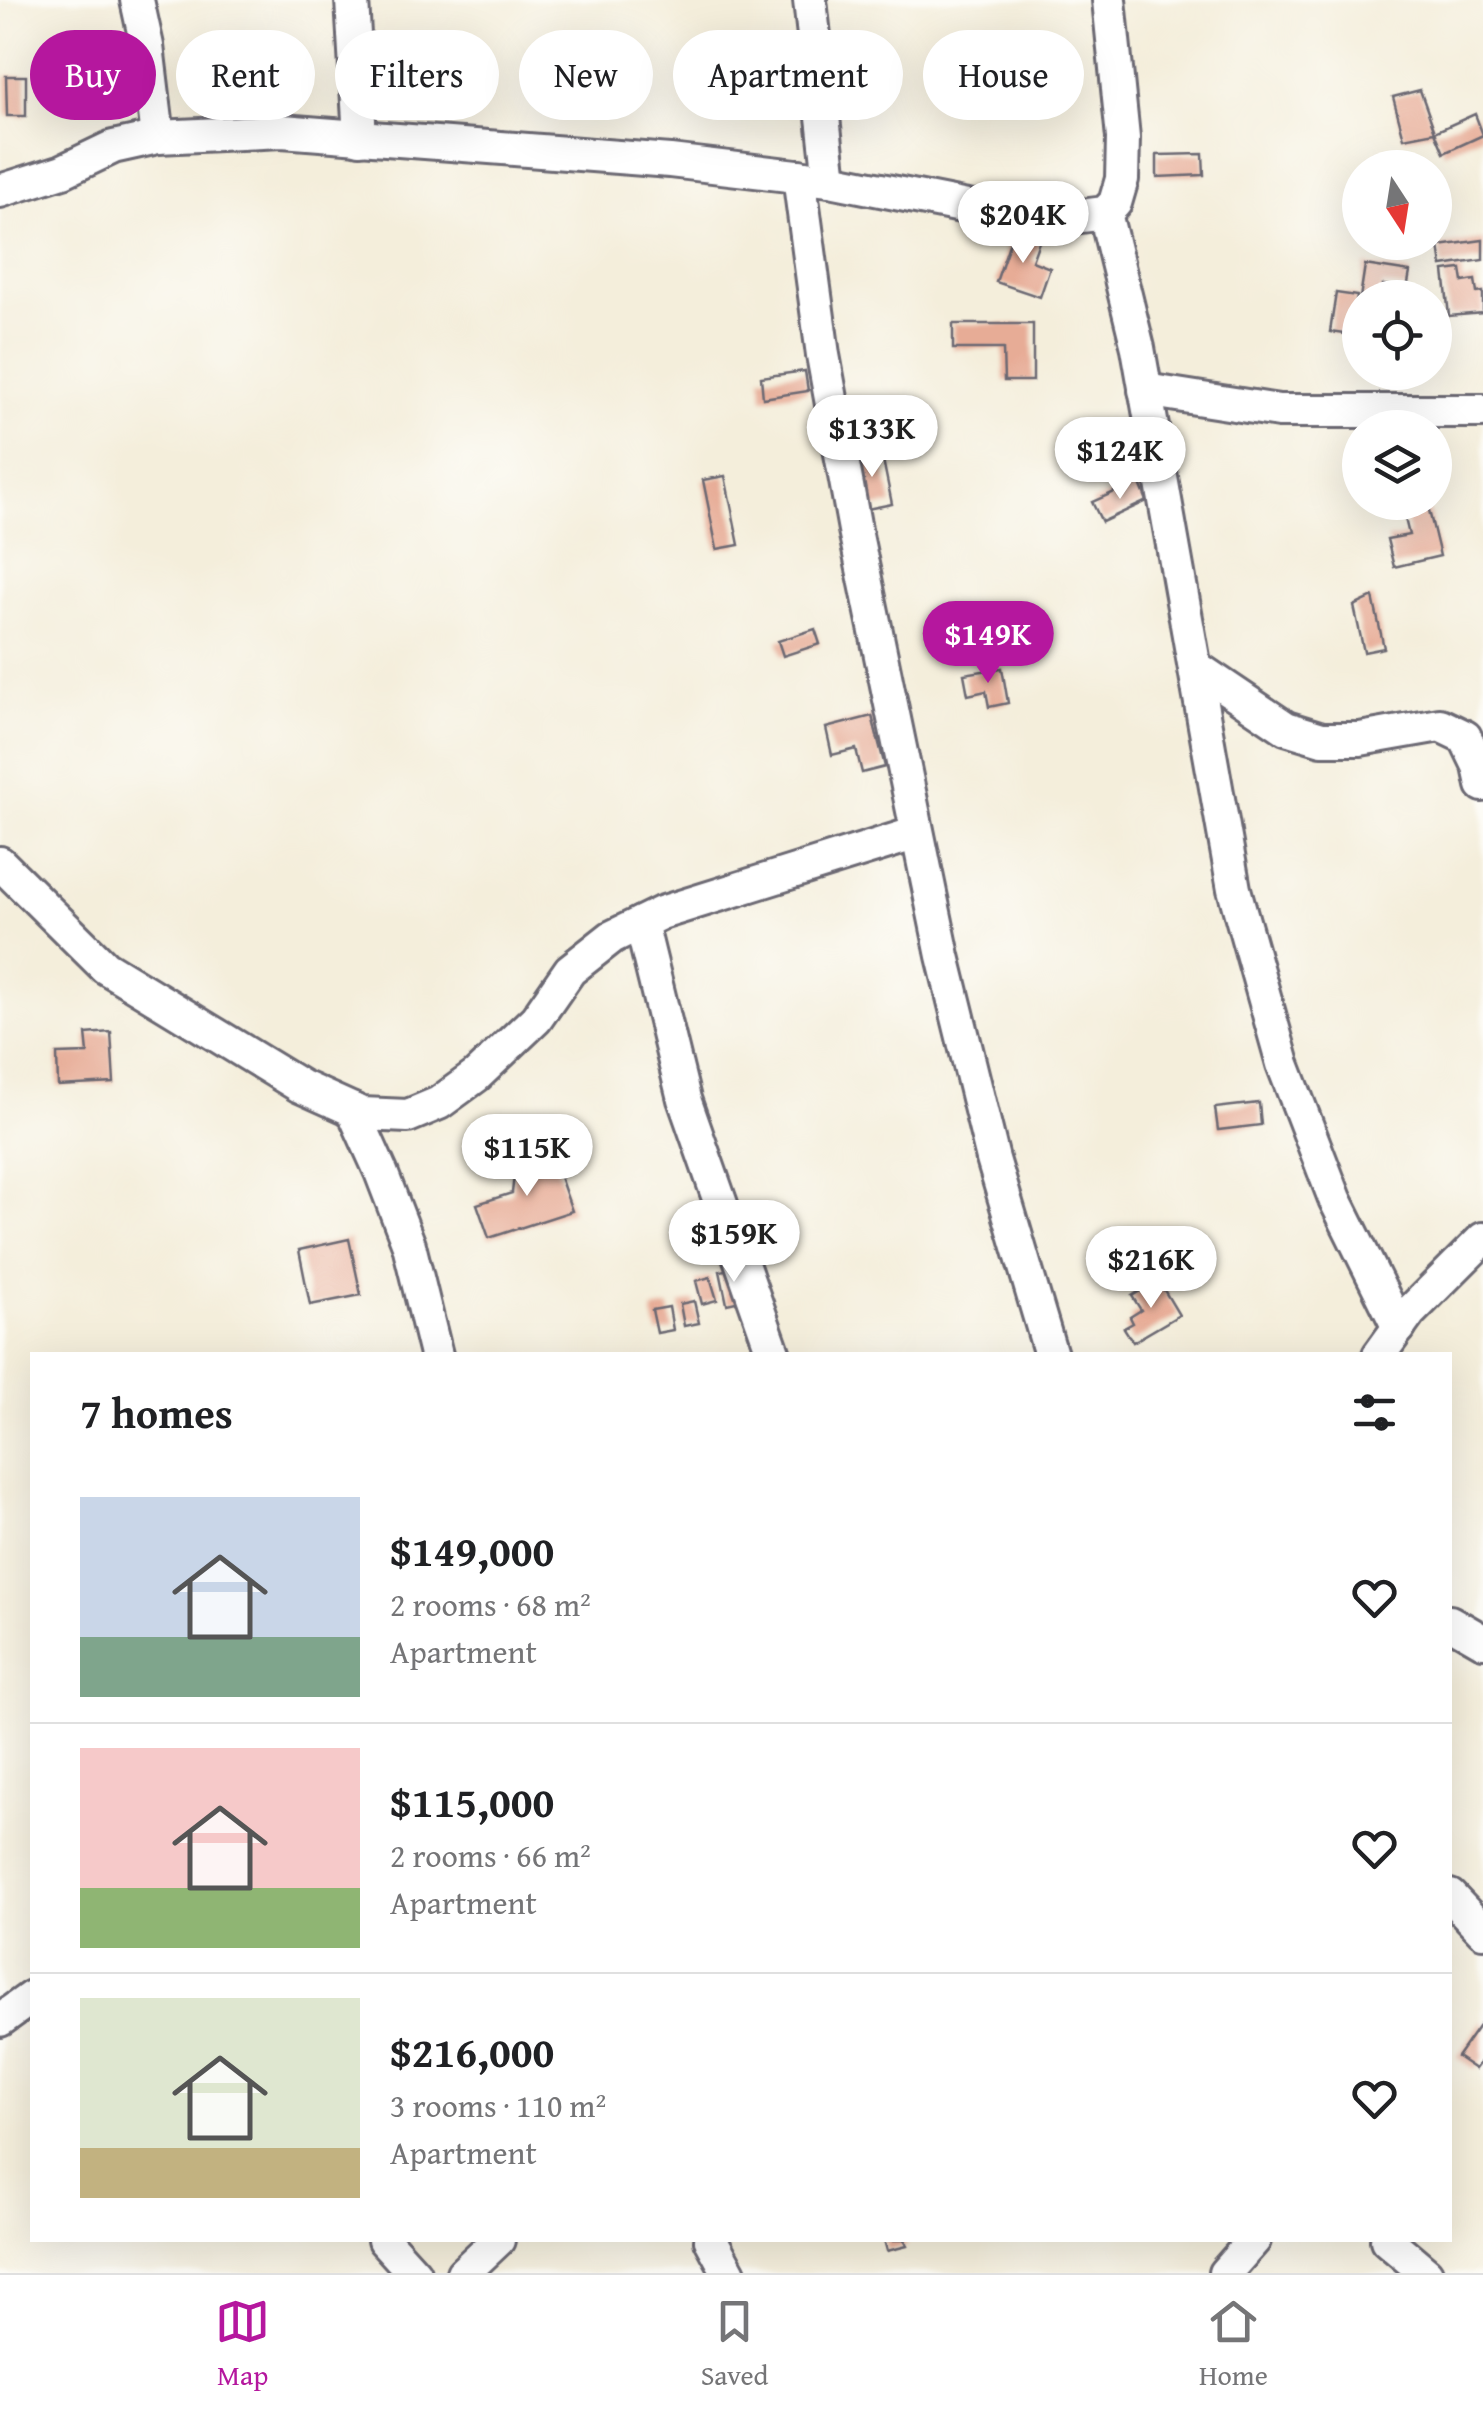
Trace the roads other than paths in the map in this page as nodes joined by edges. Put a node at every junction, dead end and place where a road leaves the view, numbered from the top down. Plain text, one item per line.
1 (138, 0) edge
2 (352, 0) edge
3 (810, 0) edge
4 (1109, 0) edge
5 (158, 137) junction
6 (360, 138) junction
7 (815, 178) junction
8 (0, 191) edge
9 (1105, 213) junction
10 (1145, 390) junction
11 (1483, 411) edge
12 (1196, 668) junction
13 (1468, 727) edge
14 (1483, 785) edge
15 (917, 832) junction
16 (0, 863) edge
17 (641, 923) junction
18 (353, 1110) junction
19 (1483, 1239) edge
20 (1399, 1328) junction
21 (435, 1352) edge
22 (773, 1352) edge
23 (1050, 1352) edge
24 (1381, 1352) edge
25 (1452, 1623) edge
26 (1483, 1641) edge
27 (1452, 1898) edge
28 (1483, 1932) edge
29 (30, 1999) edge
30 (0, 2020) edge
31 (386, 2242) edge
32 (496, 2242) edge
33 (712, 2242) edge
34 (1252, 2242) edge
35 (1389, 2242) edge
36 (414, 2273) edge
37 (464, 2273) edge
38 (728, 2273) edge
39 (1224, 2273) edge
40 (1426, 2273) edge

1 - 5 street
2 - 6 street
3 - 7 street
4 - 9 street
5 - 6 street
5 - 8 street
6 - 7 street
7 - 9 street
7 - 15 street
9 - 10 street
10 - 11 street
10 - 12 street
12 - 13 street
12 - 20 street
13 - 14 street
15 - 17 street
15 - 23 street
16 - 18 street
17 - 18 street
17 - 22 street
18 - 21 street
19 - 20 street
20 - 24 street
25 - 26 street
27 - 28 street
29 - 30 street
31 - 36 street
32 - 37 street
33 - 38 street
34 - 39 street
35 - 40 street

